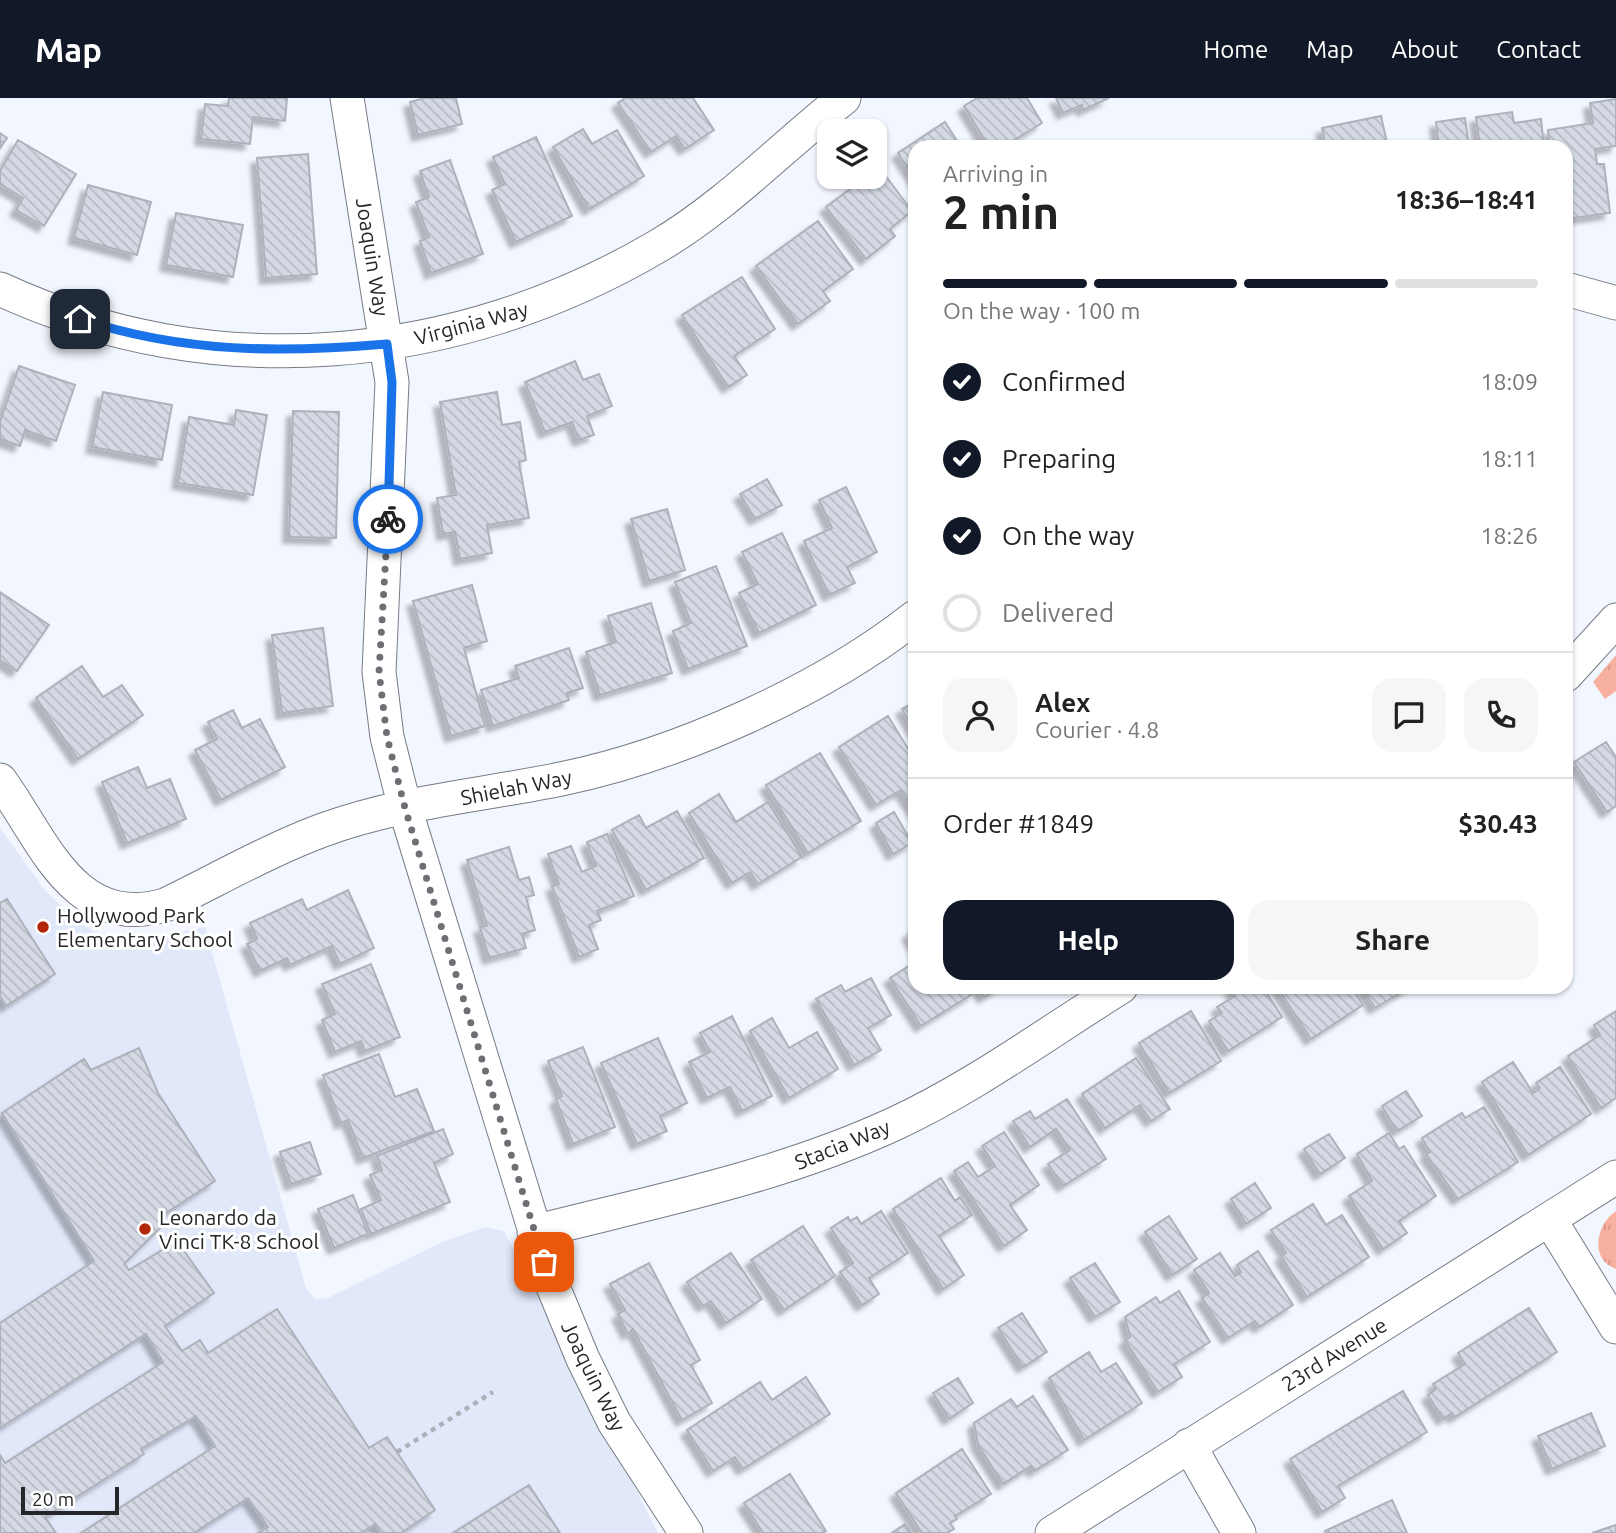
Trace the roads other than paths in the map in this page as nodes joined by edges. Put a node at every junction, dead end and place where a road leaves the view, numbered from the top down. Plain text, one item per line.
1 (347, 98) edge
2 (844, 98) edge
3 (0, 289) edge
4 (1573, 291) edge
5 (1616, 303) edge
6 (387, 344) junction
7 (1616, 620) edge
8 (908, 621) edge
9 (1573, 668) edge
10 (0, 779) edge
11 (405, 808) junction
12 (1110, 994) edge
13 (1616, 1177) edge
14 (1550, 1220) junction
15 (534, 1231) junction
16 (1616, 1327) edge
17 (1189, 1445) junction
18 (686, 1533) edge
19 (1052, 1533) edge
20 (1239, 1533) edge

1 - 6 street, Joaquin Way
2 - 6 street, Virginia Way
3 - 6 street, Virginia Way
4 - 5 street
6 - 11 street, Joaquin Way
7 - 9 street
8 - 11 street, Shielah Way
10 - 11 street, Shielah Way
11 - 15 street, Joaquin Way
12 - 15 street, Stacia Way
13 - 14 street, 23rd Avenue
14 - 16 street
14 - 17 street, 23rd Avenue
15 - 18 street, Joaquin Way
17 - 19 street, 23rd Avenue
17 - 20 street

